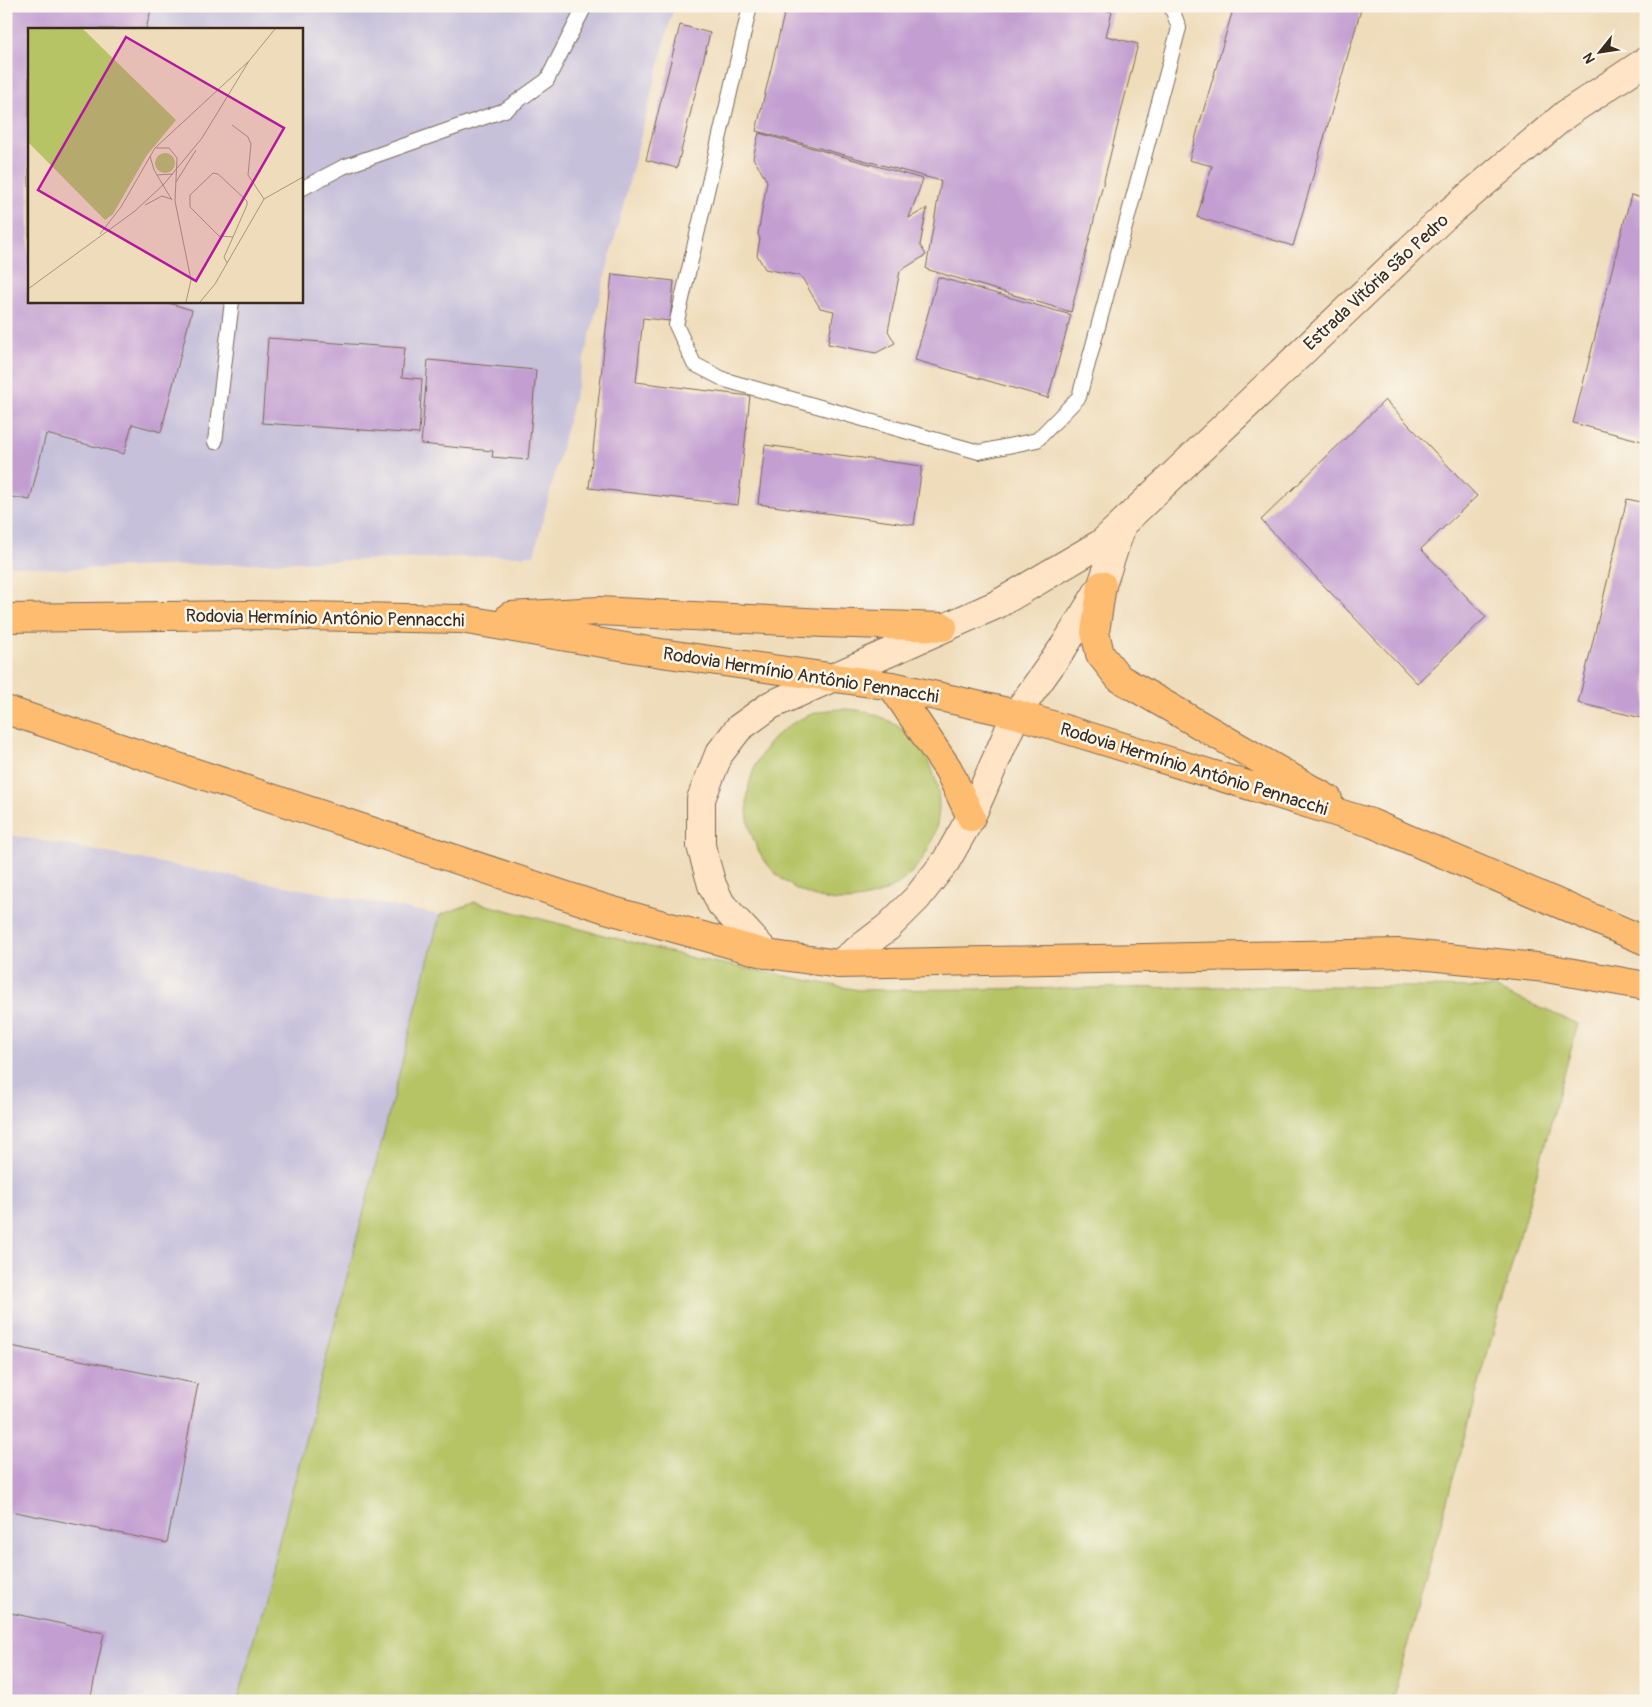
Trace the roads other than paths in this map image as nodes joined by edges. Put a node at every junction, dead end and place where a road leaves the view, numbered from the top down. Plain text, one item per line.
1 (585, 6) edge
2 (750, 6) edge
3 (1171, 6) edge
4 (1646, 61) edge
5 (302, 188) edge
6 (232, 302) edge
7 (216, 442) dead end
8 (1123, 522) junction
9 (1102, 585) junction
10 (6, 618) edge
11 (461, 619) junction
12 (943, 627) junction
13 (829, 678) junction
14 (892, 686) junction
15 (6, 710) edge
16 (1016, 714) junction
17 (971, 817) junction
18 (1371, 823) junction
19 (1646, 941) edge
20 (767, 954) junction
21 (839, 964) junction
22 (1646, 986) edge

1 - 5 lane
2 - 3 lane
4 - 8 main road, Estrada Vitória São Pedro
6 - 7 lane
8 - 9 main road
8 - 12 main road, Estrada Vitória São Pedro
9 - 16 main road
9 - 18 highway
10 - 11 highway, Rodovia Hermínio Antônio Pennacchi
11 - 12 highway
11 - 13 highway, Rodovia Hermínio Antônio Pennacchi
12 - 13 main road, Estrada Vitória São Pedro
13 - 14 highway, Rodovia Hermínio Antônio Pennacchi
13 - 20 main road, Estrada Vitória São Pedro
14 - 16 highway, Rodovia Hermínio Antônio Pennacchi
14 - 17 highway
15 - 20 highway
16 - 17 main road
16 - 18 highway, Rodovia Hermínio Antônio Pennacchi
17 - 21 main road
18 - 19 highway, Rodovia Hermínio Antônio Pennacchi
20 - 21 highway
21 - 22 highway

